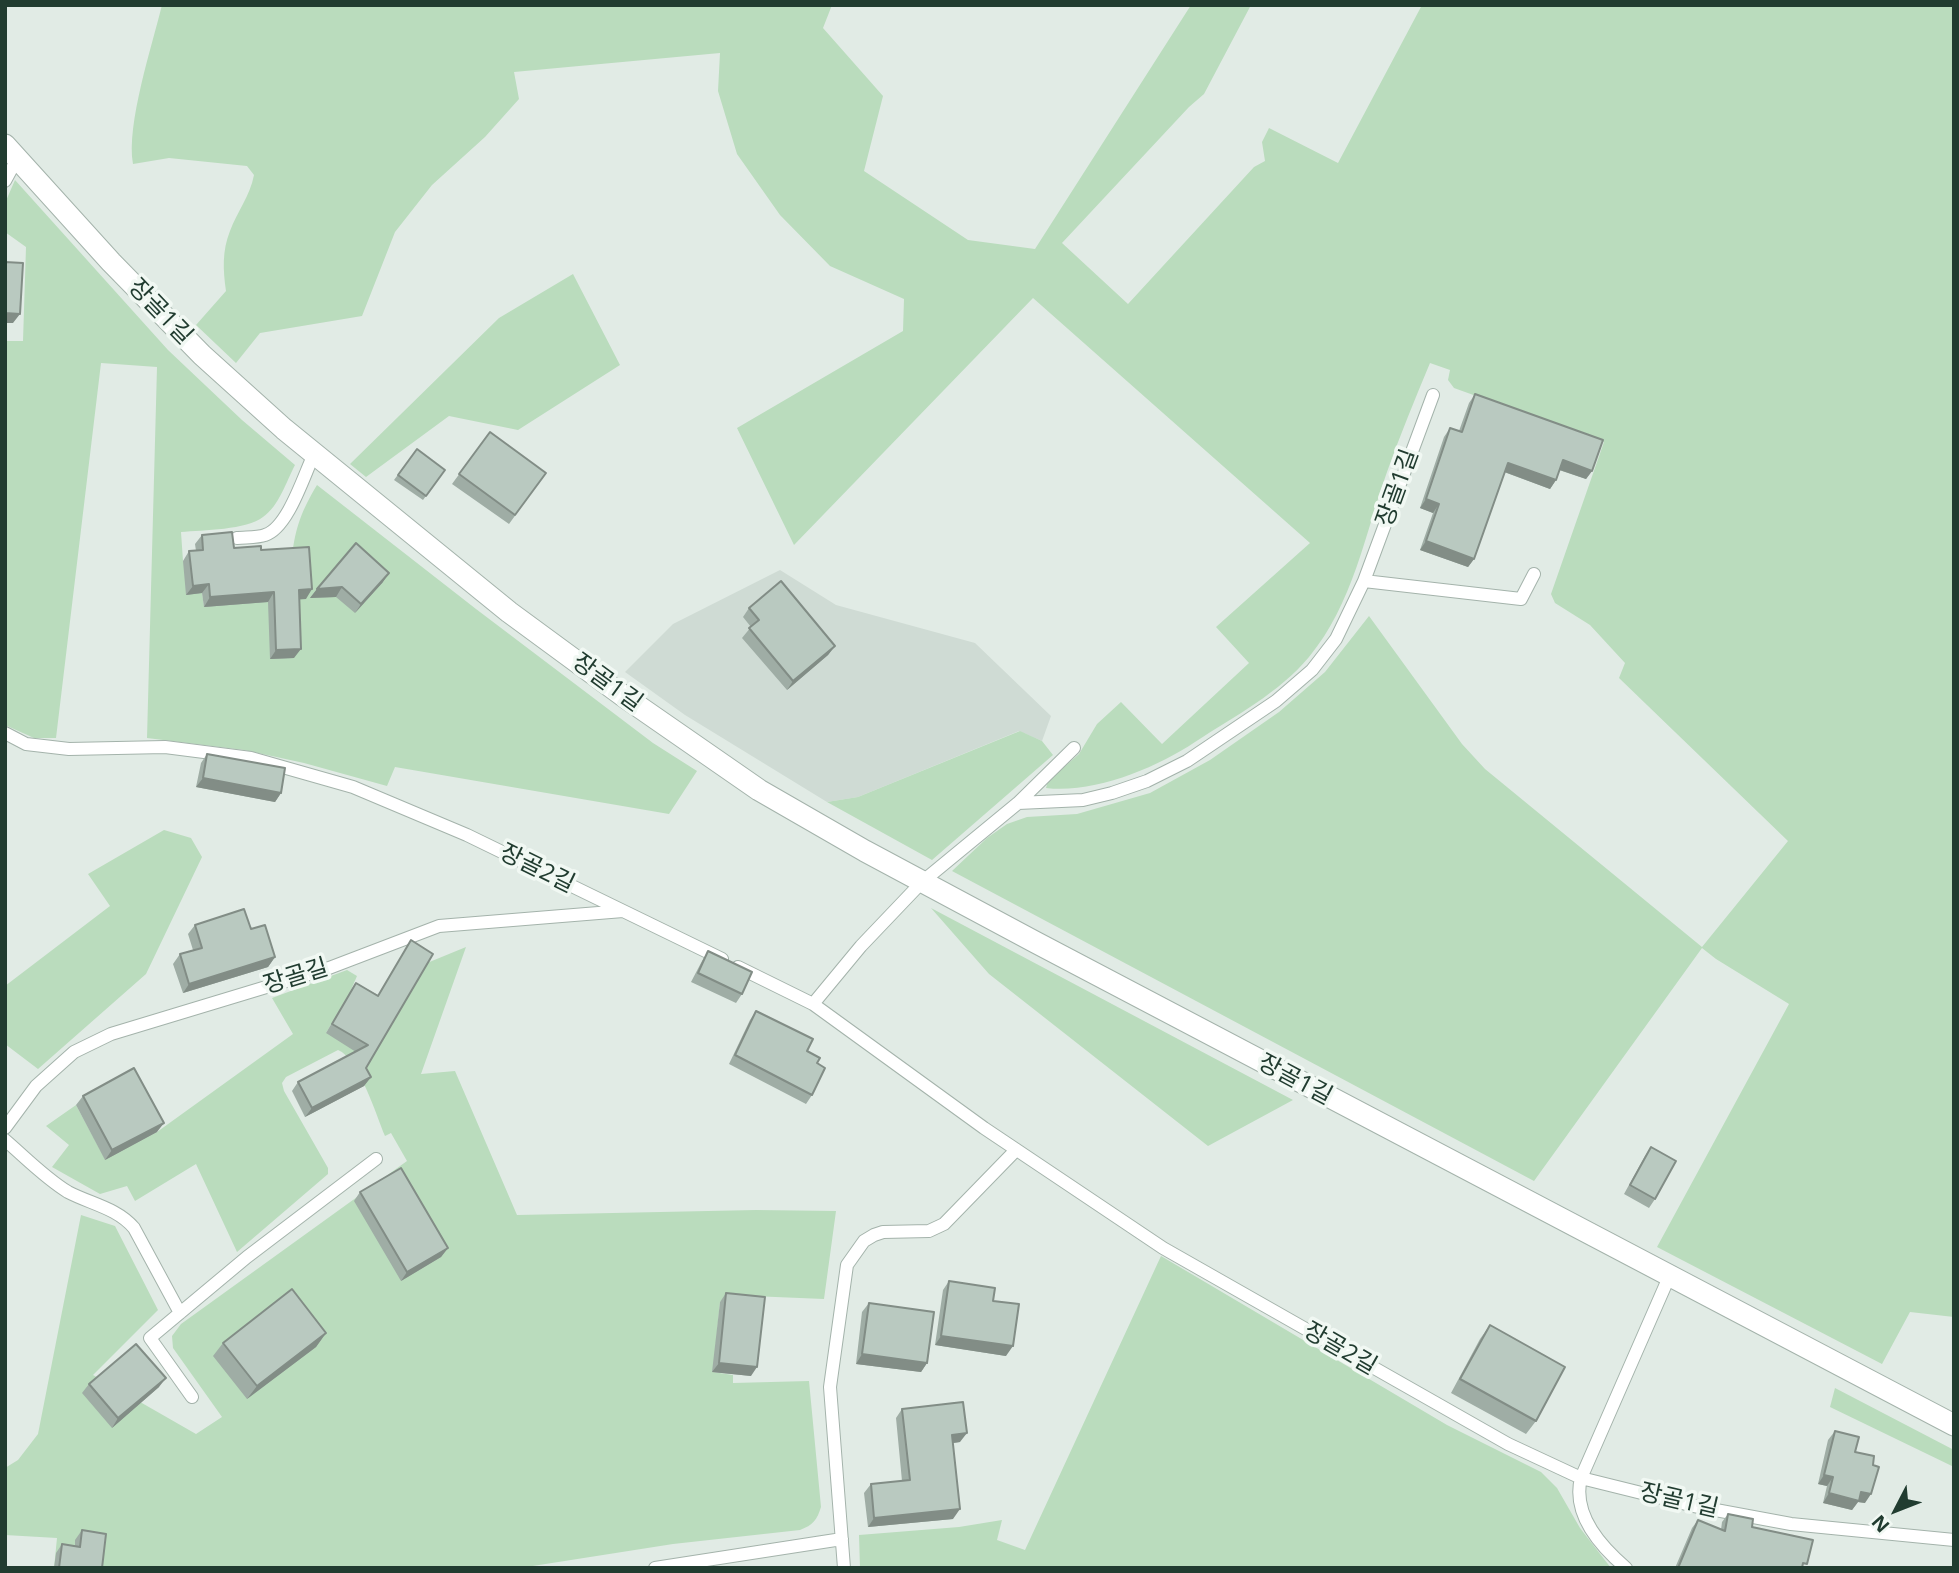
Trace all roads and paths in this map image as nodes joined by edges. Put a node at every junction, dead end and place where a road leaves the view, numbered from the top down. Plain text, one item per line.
1 (11, 152) edge
2 (5, 181) edge
3 (1433, 395) dead end
4 (314, 454) junction
5 (236, 538) edge
6 (1534, 573) dead end
7 (1364, 581) junction
8 (5, 733) edge
9 (1074, 748) dead end
10 (1018, 803) junction
11 (922, 882) junction
12 (625, 911) junction
13 (813, 1004) junction
14 (5, 1128) edge
15 (5, 1140) edge
16 (1016, 1150) junction
17 (376, 1159) dead end
18 (1669, 1277) junction
19 (180, 1313) junction
20 (192, 1397) dead end
21 (1954, 1425) edge
22 (1581, 1478) junction
23 (842, 1539) junction
24 (1954, 1540) edge
25 (655, 1568) edge
26 (844, 1568) edge
27 (1626, 1568) edge

1 - 2 lane, 장골1길
1 - 4 street, 장골1길
3 - 7 lane, 장골1길
4 - 5 lane
4 - 11 street, 장골1길
6 - 7 lane
7 - 10 lane, 장골1길
8 - 12 lane, 장골2길
9 - 10 lane
10 - 11 lane
11 - 13 lane
11 - 18 street, 장골1길
12 - 13 lane, 장골2길
12 - 14 lane, 장골길
13 - 16 lane, 장골2길
15 - 19 lane
16 - 22 lane, 장골2길
16 - 23 lane
17 - 19 lane
18 - 21 street, 장골1길
18 - 22 lane
19 - 20 lane
22 - 24 lane, 장골1길
22 - 27 lane
23 - 25 lane
23 - 26 lane

